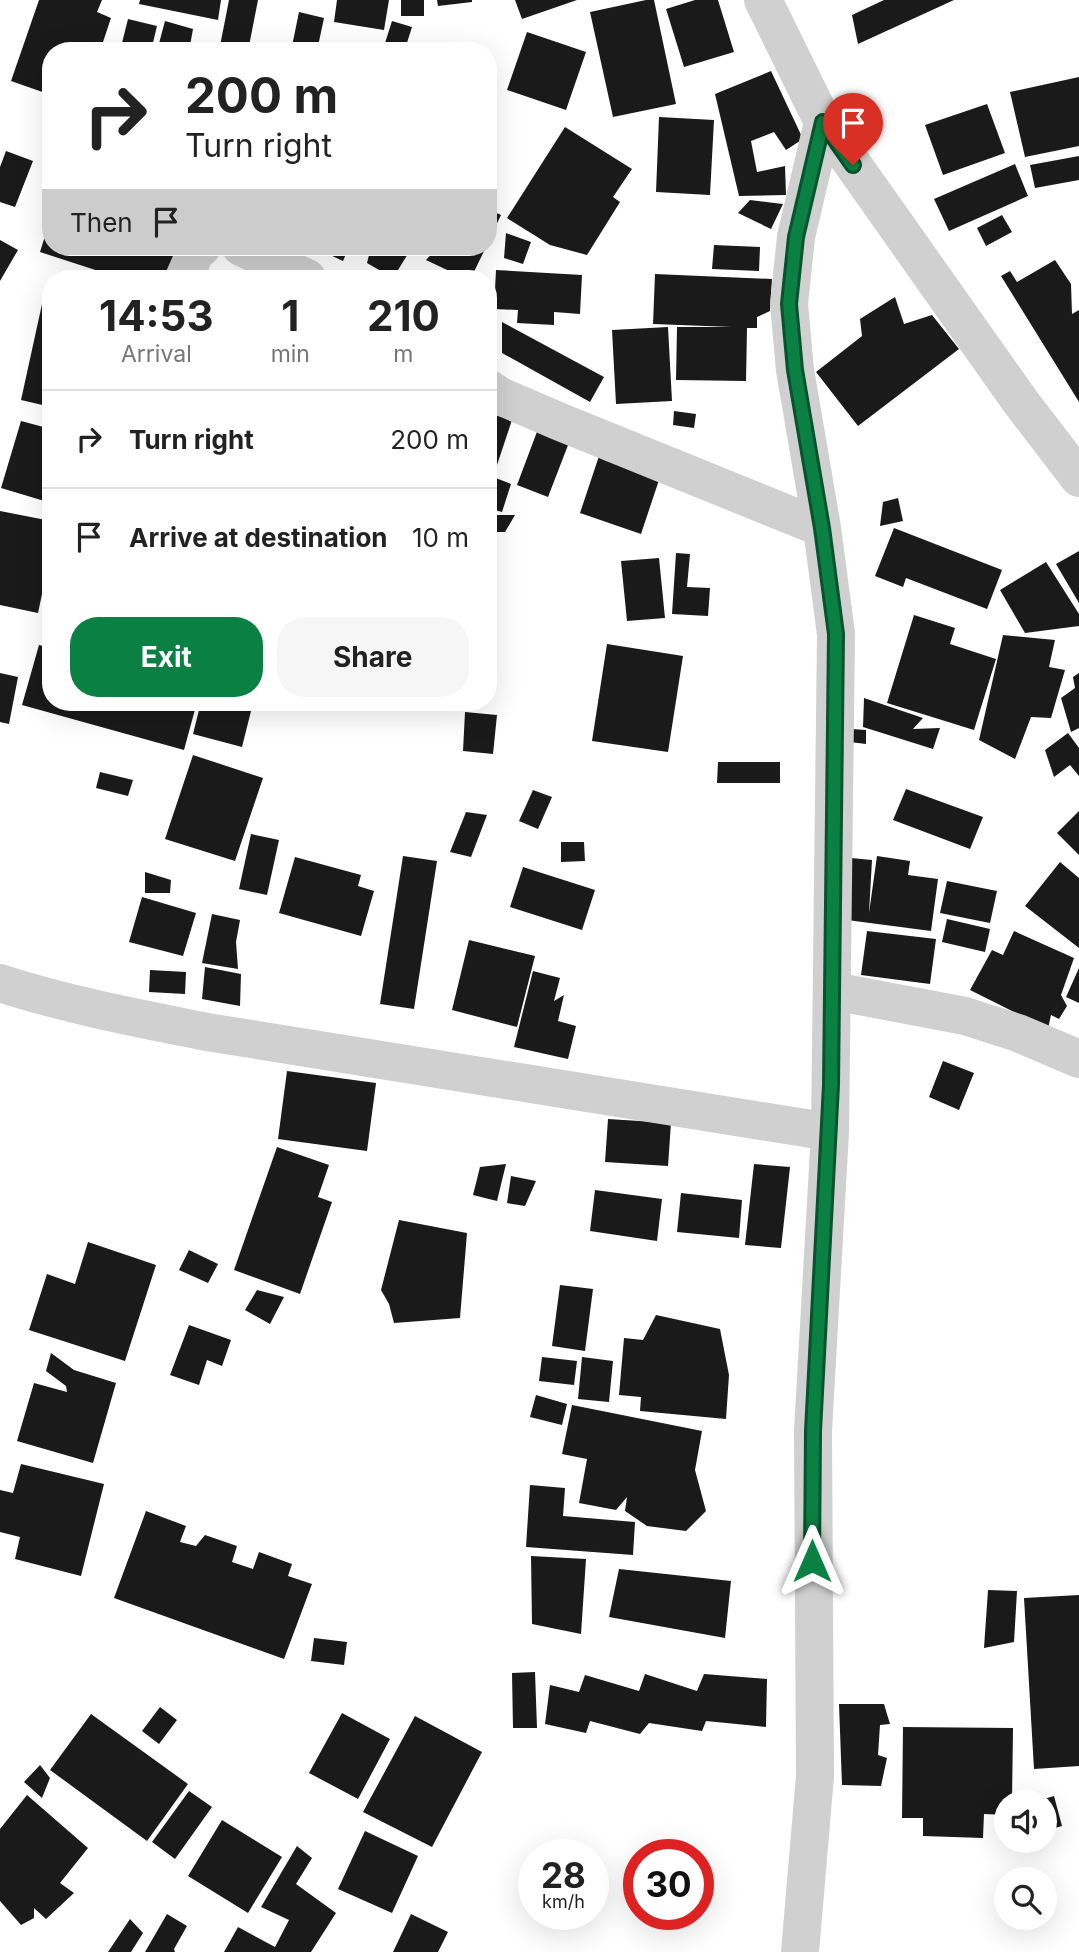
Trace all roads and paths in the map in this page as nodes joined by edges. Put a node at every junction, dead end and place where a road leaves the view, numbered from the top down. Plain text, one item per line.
1 (763, 0) edge
2 (823, 122) junction
3 (260, 256) edge
4 (290, 270) edge
5 (497, 394) edge
6 (1079, 478) edge
7 (822, 528) junction
8 (0, 984) edge
9 (833, 990) junction
10 (1079, 1059) edge
11 (830, 1132) junction
12 (800, 1952) edge

1 - 2 street
2 - 6 street
2 - 7 street
3 - 4 street
5 - 7 street
7 - 9 street
8 - 11 street
9 - 10 street
9 - 11 street
11 - 12 street

